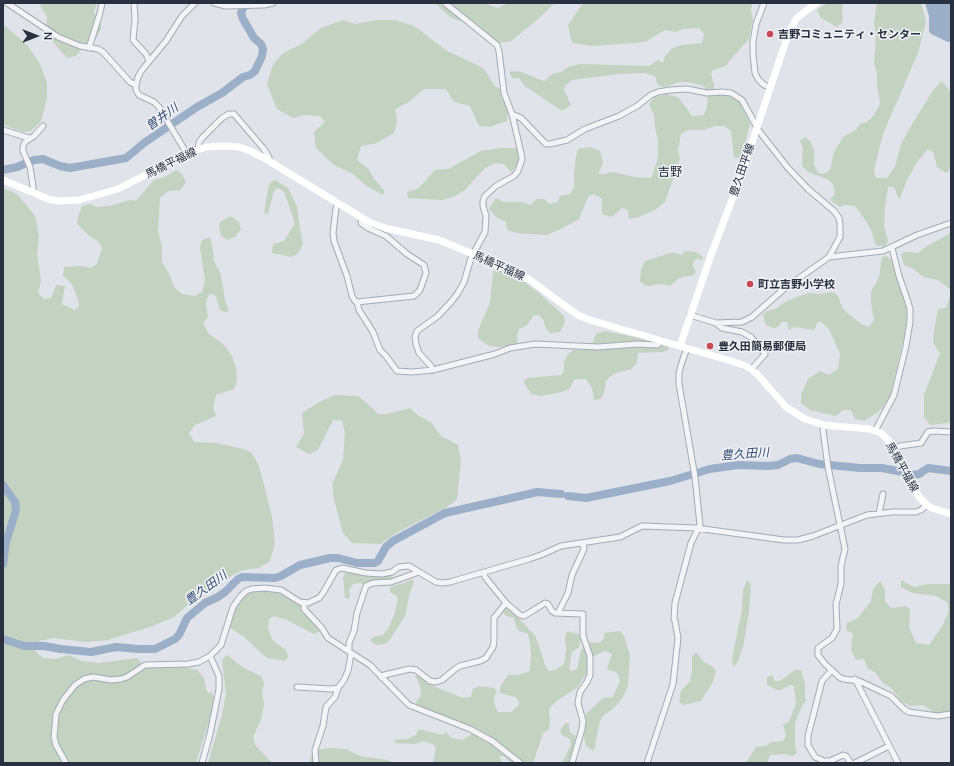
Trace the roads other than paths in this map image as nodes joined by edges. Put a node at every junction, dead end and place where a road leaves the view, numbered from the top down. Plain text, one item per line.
1 (7, 3) edge
2 (102, 3) edge
3 (134, 3) edge
4 (195, 3) edge
5 (214, 3) edge
6 (273, 3) edge
7 (445, 3) edge
8 (764, 3) edge
9 (817, 3) edge
10 (264, 4) edge
11 (89, 48) junction
12 (149, 61) junction
13 (136, 85) junction
14 (770, 87) junction
15 (512, 114) junction
16 (43, 126) dead end
17 (756, 127) junction
18 (3, 130) edge
19 (29, 138) junction
20 (198, 150) junction
21 (187, 154) junction
22 (269, 161) junction
23 (3, 180) edge
24 (33, 193) junction
25 (338, 203) junction
26 (362, 218) junction
27 (951, 223) edge
28 (892, 248) junction
29 (473, 254) junction
30 (829, 256) junction
31 (357, 302) junction
32 (690, 315) junction
33 (716, 323) junction
34 (662, 341) junction
35 (683, 347) junction
36 (433, 370) junction
37 (751, 370) junction
38 (824, 425) junction
39 (875, 431) junction
40 (951, 432) edge
41 (895, 450) junction
42 (883, 494) dead end
43 (927, 505) junction
44 (879, 513) junction
45 (951, 514) edge
46 (840, 525) junction
47 (699, 528) junction
48 (583, 543) junction
49 (419, 572) junction
50 (484, 573) junction
51 (304, 603) junction
52 (506, 603) junction
53 (558, 613) junction
54 (350, 652) junction
55 (210, 656) junction
56 (832, 670) junction
57 (381, 677) junction
58 (855, 680) junction
59 (296, 687) dead end
60 (338, 688) junction
61 (951, 714) edge
62 (889, 746) junction
63 (66, 763) edge
64 (202, 763) edge
65 (316, 763) edge
66 (520, 763) edge
67 (572, 763) edge
68 (646, 763) edge
69 (851, 763) edge
70 (855, 763) edge
71 (898, 763) edge

1 - 11 street
2 - 11 street
3 - 12 street
4 - 12 street
5 - 10 street
6 - 10 street
7 - 15 street
8 - 14 street
9 - 14 main road, 豊久田平線
11 - 13 street
12 - 13 street
13 - 21 street
14 - 17 main road, 豊久田平線
15 - 17 street
15 - 29 street
16 - 19 street
17 - 30 street
17 - 32 main road, 豊久田平線
18 - 19 street
19 - 24 street
20 - 21 main road, 馬橋平福線
20 - 22 main road, 馬橋平福線
20 - 22 street
21 - 24 main road, 馬橋平福線
22 - 25 main road, 馬橋平福線
23 - 24 main road, 馬橋平福線
25 - 26 main road, 馬橋平福線
25 - 31 street
26 - 29 main road, 馬橋平福線
26 - 31 street
27 - 28 street
28 - 30 street
28 - 39 street
29 - 34 main road, 馬橋平福線
29 - 36 street
30 - 33 street
31 - 36 street
32 - 33 street
32 - 35 main road, 豊久田平線
33 - 37 street
34 - 35 main road, 馬橋平福線
34 - 36 street
35 - 37 main road, 馬橋平福線
35 - 47 street
37 - 38 main road, 馬橋平福線
38 - 39 main road, 馬橋平福線
38 - 46 street
39 - 41 main road, 馬橋平福線
40 - 41 street
41 - 43 main road, 馬橋平福線
42 - 44 street
43 - 44 street
43 - 45 main road
44 - 46 street
46 - 47 street
46 - 56 street
47 - 48 street
47 - 68 street
48 - 50 street
48 - 53 street
49 - 50 street
49 - 51 street
49 - 54 street
50 - 52 street
51 - 54 street
51 - 55 street
52 - 53 street
52 - 57 street
53 - 67 street
54 - 57 street
54 - 60 street
55 - 63 street
55 - 64 street
56 - 58 street
56 - 69 street
57 - 66 street
58 - 61 street
58 - 62 street
59 - 60 street
60 - 65 street
62 - 70 street
62 - 71 street

